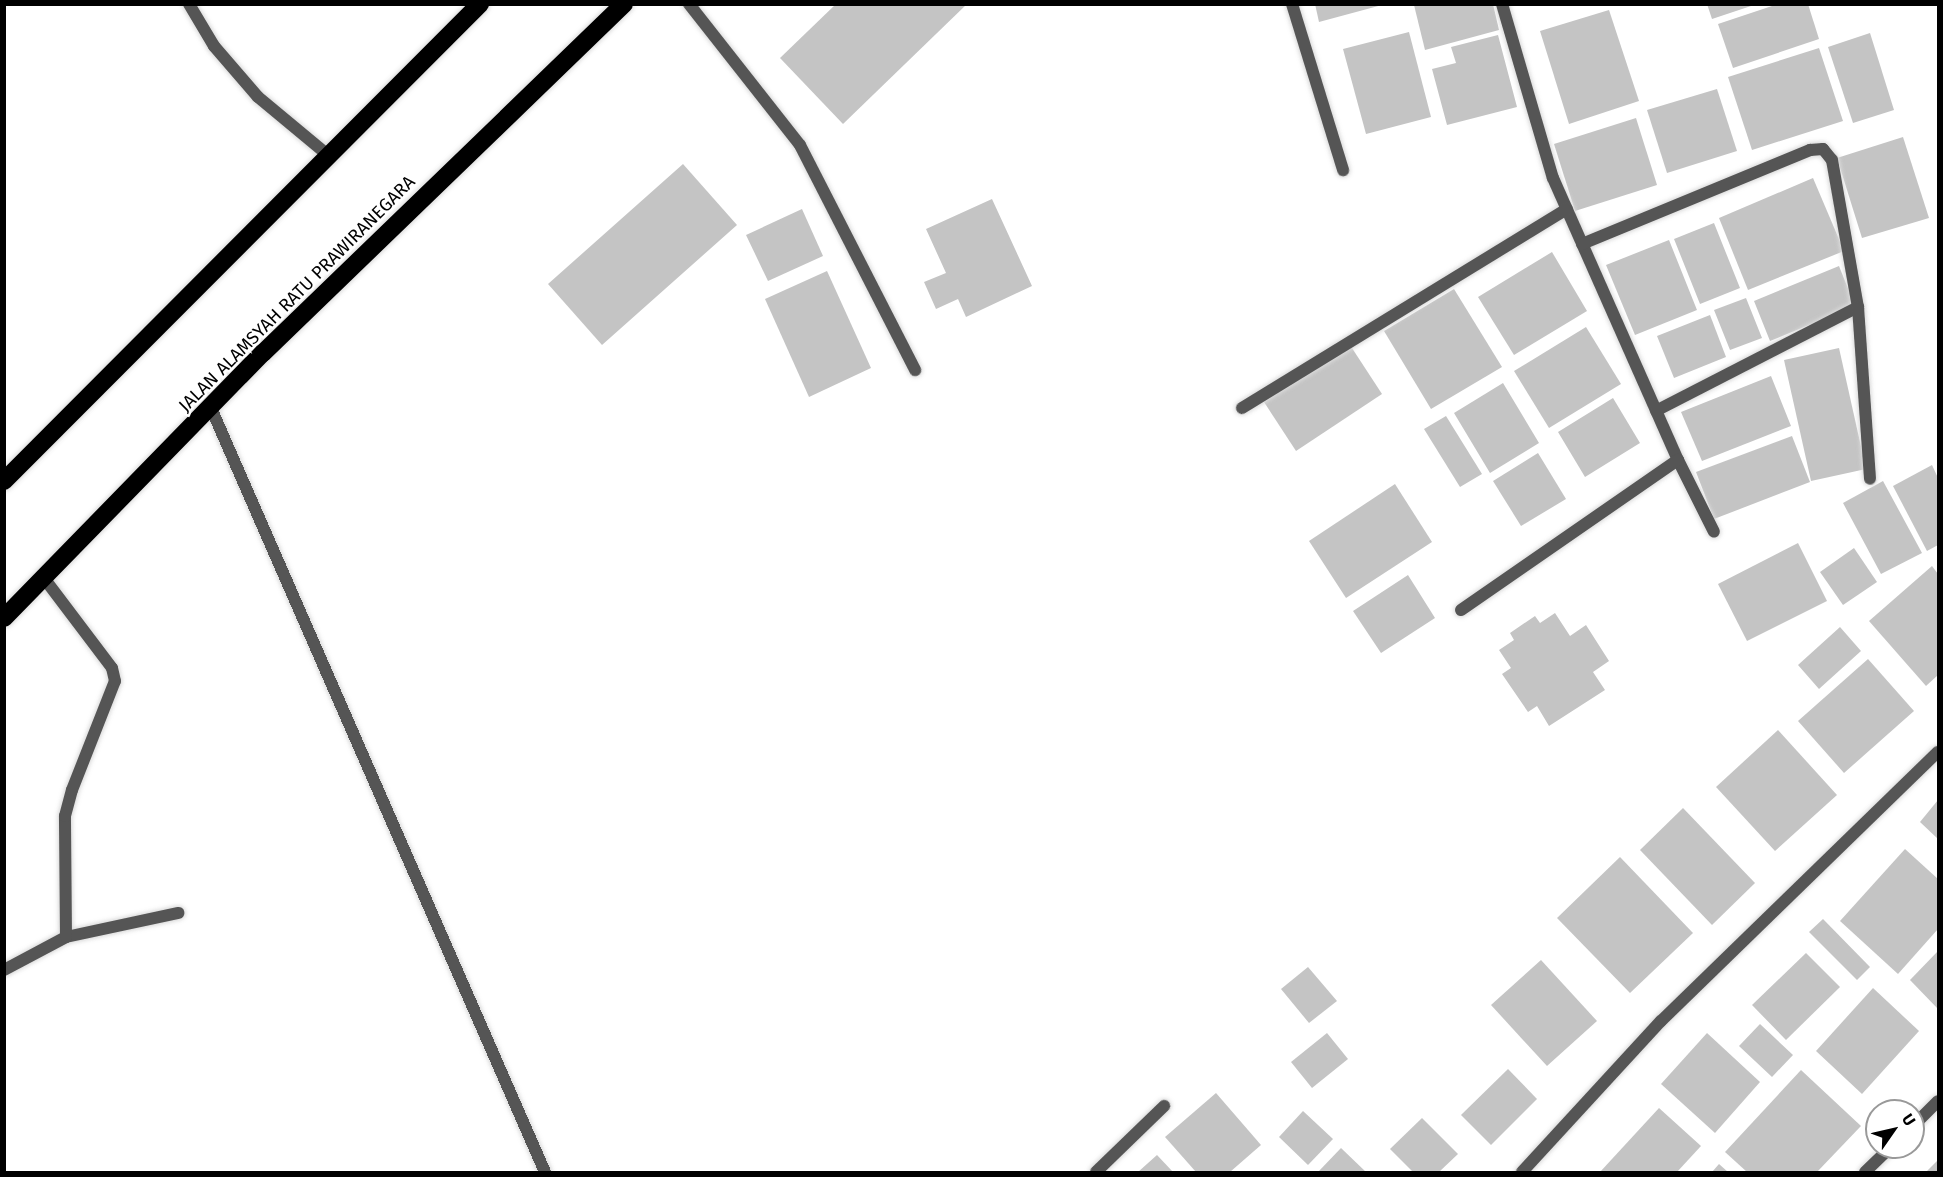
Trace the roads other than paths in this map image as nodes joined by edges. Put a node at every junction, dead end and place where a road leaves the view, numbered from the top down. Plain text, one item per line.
1 (189, 4) edge
2 (480, 4) edge
3 (624, 4) edge
4 (689, 4) edge
5 (1292, 4) edge
6 (1502, 4) edge
7 (329, 156) junction
8 (1343, 170) dead end
9 (1567, 209) junction
10 (1582, 244) junction
11 (1858, 307) junction
12 (915, 370) dead end
13 (212, 408) junction
14 (1242, 408) dead end
15 (1656, 411) junction
16 (1677, 460) junction
17 (1870, 479) dead end
18 (4, 481) edge
19 (1714, 532) dead end
20 (44, 578) junction
21 (1461, 610) dead end
22 (4, 618) edge
23 (1938, 752) edge
24 (178, 913) dead end
25 (66, 937) junction
26 (4, 970) edge
27 (1938, 1101) edge
28 (1164, 1106) dead end
29 (1925, 1113) edge
30 (1879, 1159) edge
31 (545, 1173) edge
32 (1096, 1173) edge
33 (1522, 1173) edge
34 (1865, 1173) edge

1 - 7 street
2 - 7 highway
3 - 13 highway, JALAN ALAMSYAH RATU PRAWIRANEGARA
4 - 12 street
5 - 8 street
6 - 9 street
7 - 18 highway
9 - 10 street
9 - 14 street
10 - 11 street
10 - 15 street
11 - 15 street
11 - 17 street
13 - 20 highway, JALAN ALAMSYAH RATU PRAWIRANEGARA
13 - 31 street
15 - 16 street
16 - 19 street
16 - 21 street
20 - 22 highway, JALAN ALAMSYAH RATU PRAWIRANEGARA
20 - 25 street
23 - 33 street
24 - 25 street
25 - 26 street
27 - 29 street
28 - 32 street
30 - 34 street

